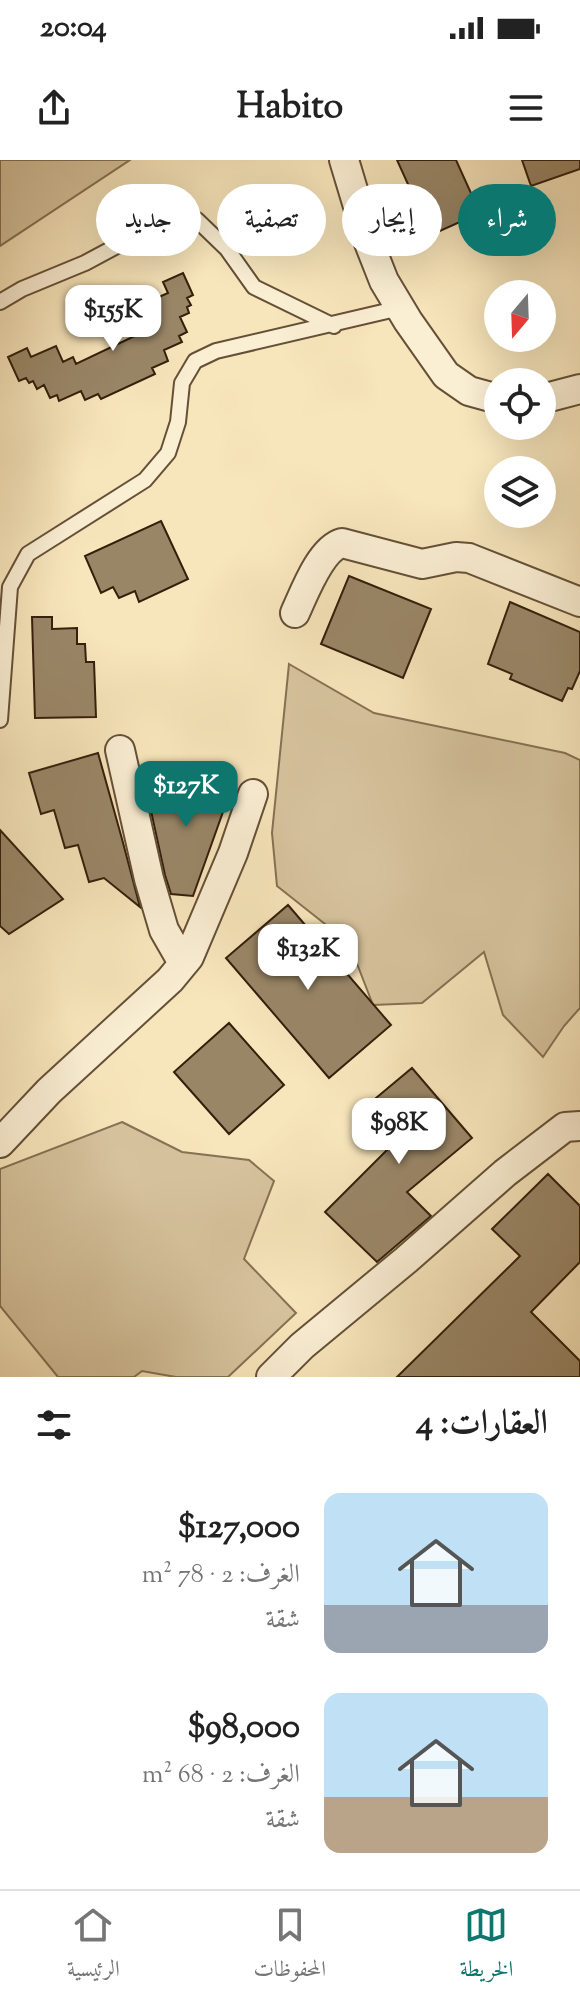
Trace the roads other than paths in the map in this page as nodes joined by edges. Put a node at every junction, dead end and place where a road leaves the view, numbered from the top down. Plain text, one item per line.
1 (344, 160) edge
2 (0, 302) edge
3 (400, 308) junction
4 (334, 326) junction
5 (580, 389) edge
6 (484, 395) edge
7 (556, 395) edge
8 (580, 602) edge
9 (295, 613) dead end
10 (0, 720) edge
11 (120, 750) dead end
12 (253, 794) dead end
13 (183, 963) junction
14 (580, 1126) edge
15 (0, 1143) edge
16 (271, 1377) edge

1 - 3 street
2 - 4 lane
3 - 4 lane
3 - 6 street
4 - 10 lane
5 - 7 street
8 - 9 street
11 - 13 street
12 - 13 street
13 - 15 street
14 - 16 street

